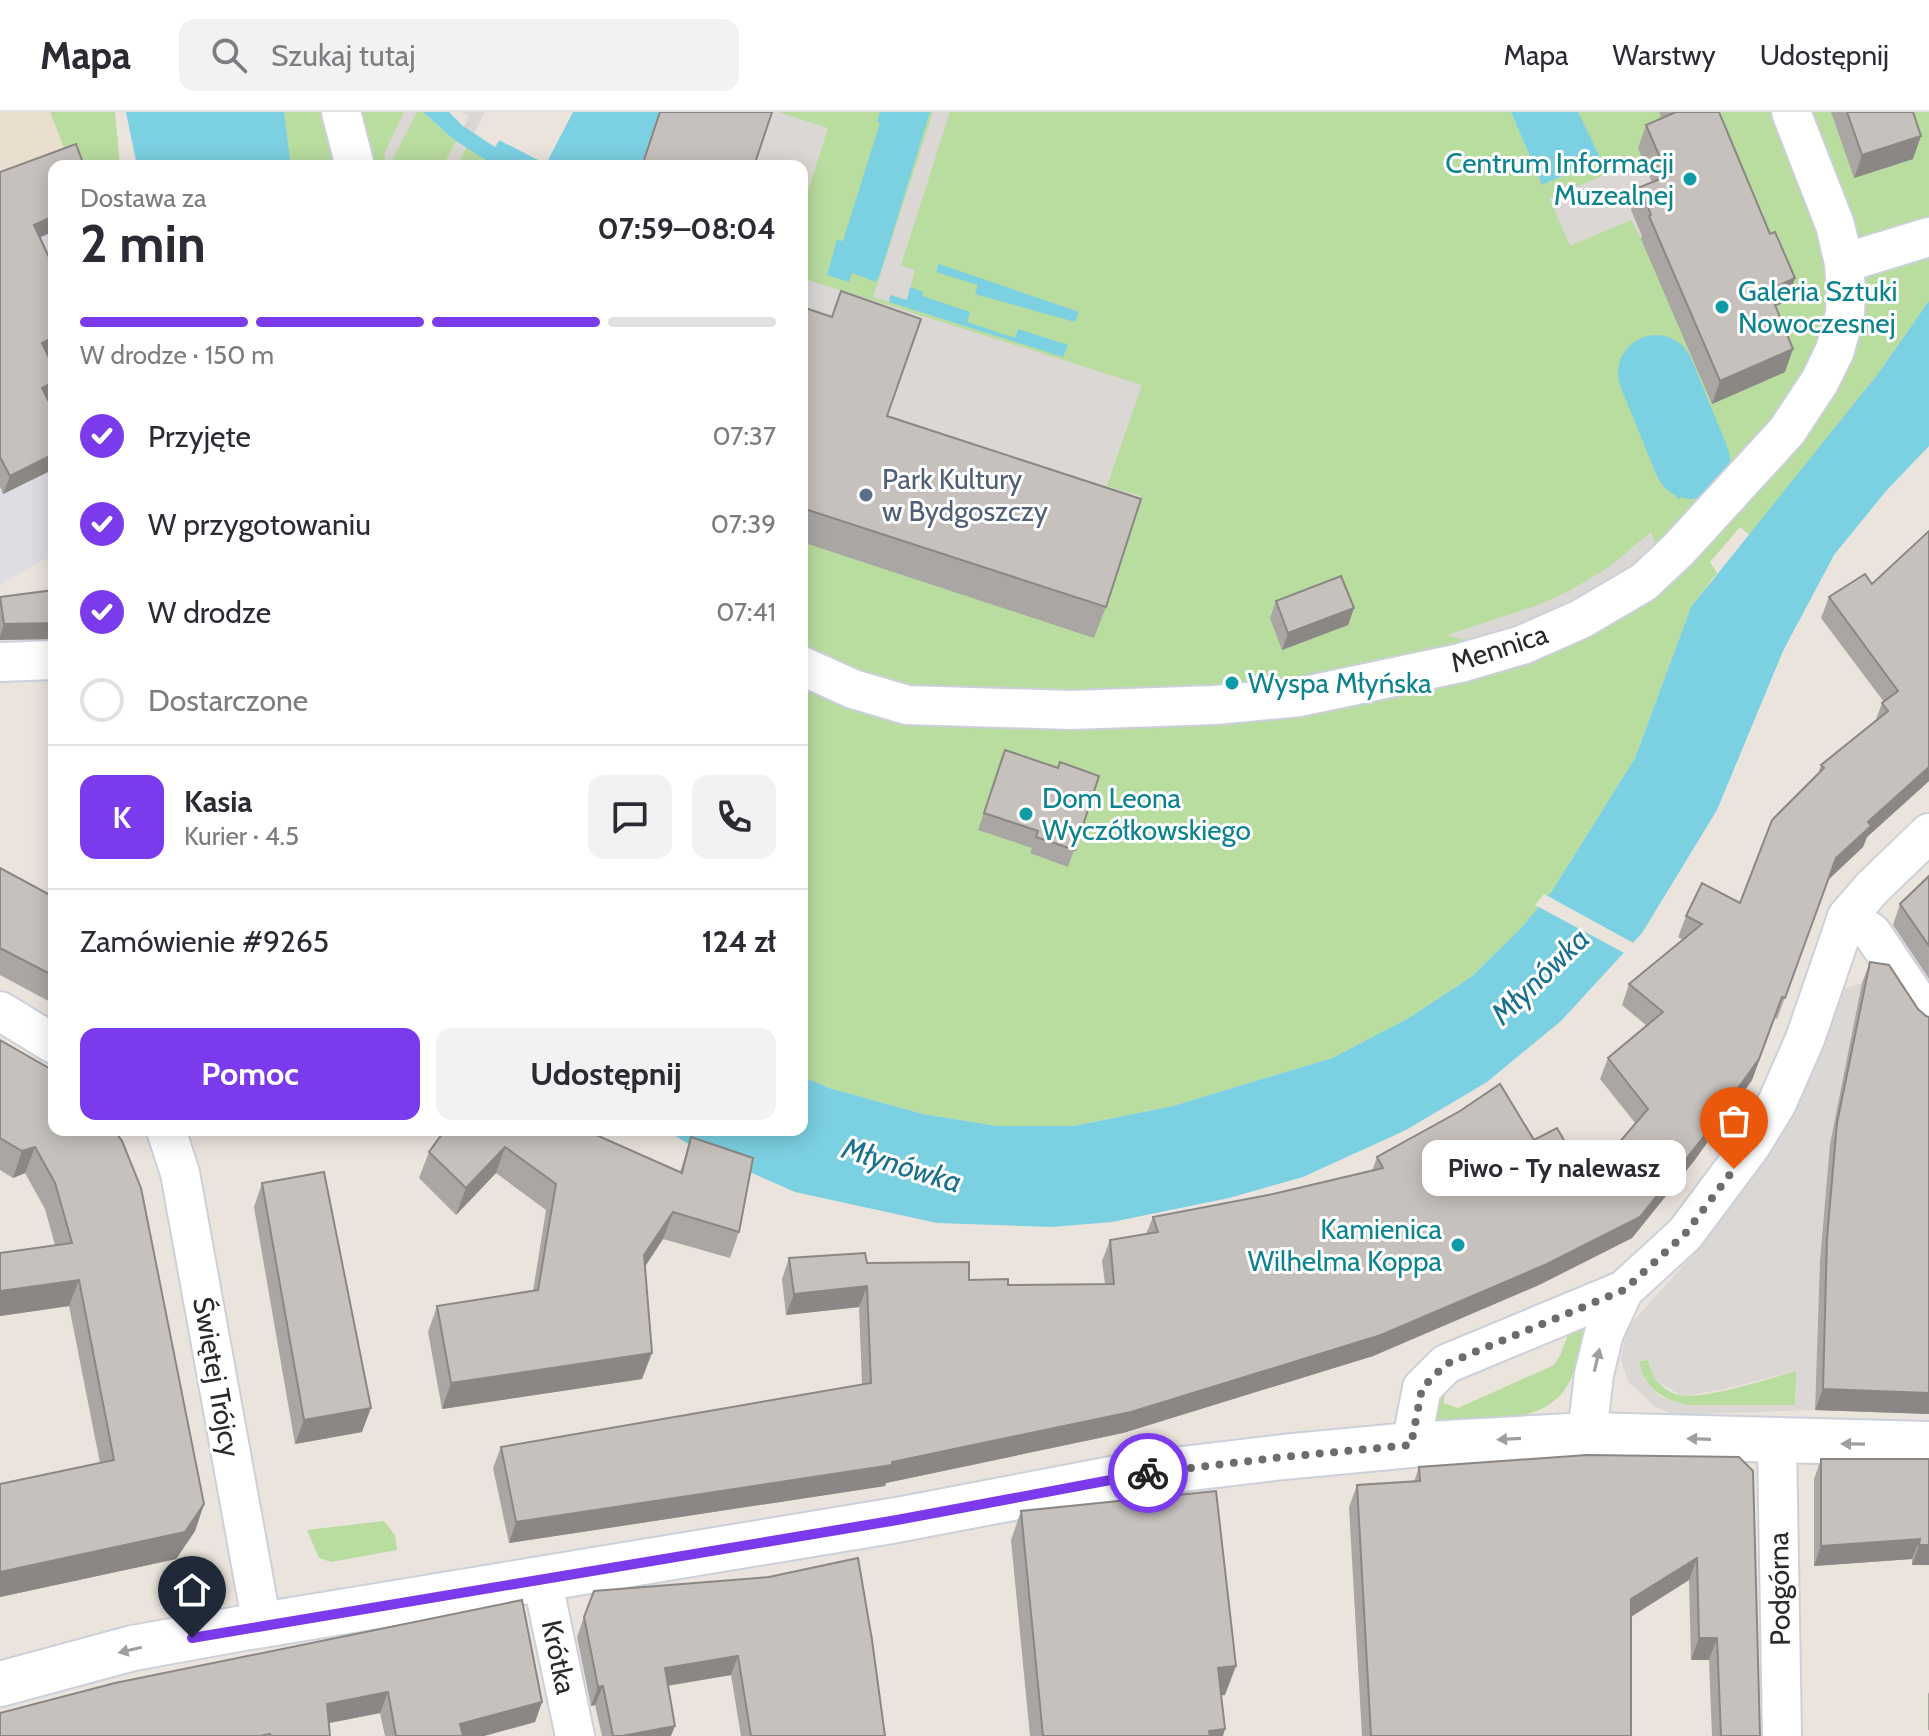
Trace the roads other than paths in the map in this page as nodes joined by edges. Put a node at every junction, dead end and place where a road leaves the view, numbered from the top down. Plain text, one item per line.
1 (341, 112) edge
2 (1791, 112) edge
3 (353, 160) edge
4 (1929, 237) edge
5 (1844, 263) junction
6 (48, 660) edge
7 (0, 662) edge
8 (808, 669) edge
9 (1929, 833) edge
10 (1847, 917) junction
11 (0, 1011) edge
12 (1929, 1018) edge
13 (48, 1040) edge
14 (168, 1136) edge
15 (183, 1136) edge
16 (180, 1173) junction
17 (1624, 1290) junction
18 (1587, 1435) junction
19 (1777, 1442) junction
20 (1929, 1444) edge
21 (1411, 1445) junction
22 (542, 1579) junction
23 (262, 1625) junction
24 (0, 1684) edge
25 (575, 1736) edge
26 (1782, 1736) edge

1 - 3 street
2 - 5 street, Mennica
4 - 5 street
5 - 8 street, Mennica
6 - 7 street
9 - 10 street
10 - 12 street
10 - 17 street
11 - 13 street
14 - 16 street, Świętej Trójcy
15 - 16 street
16 - 23 street, Świętej Trójcy
18 -> 17 street
17 - 21 street
19 -> 18 main road
18 -> 21 main road
20 -> 19 main road
19 - 26 street, Podgórna
21 - 22 main road
22 - 23 main road
22 - 25 street, Krótka
23 -> 24 main road

